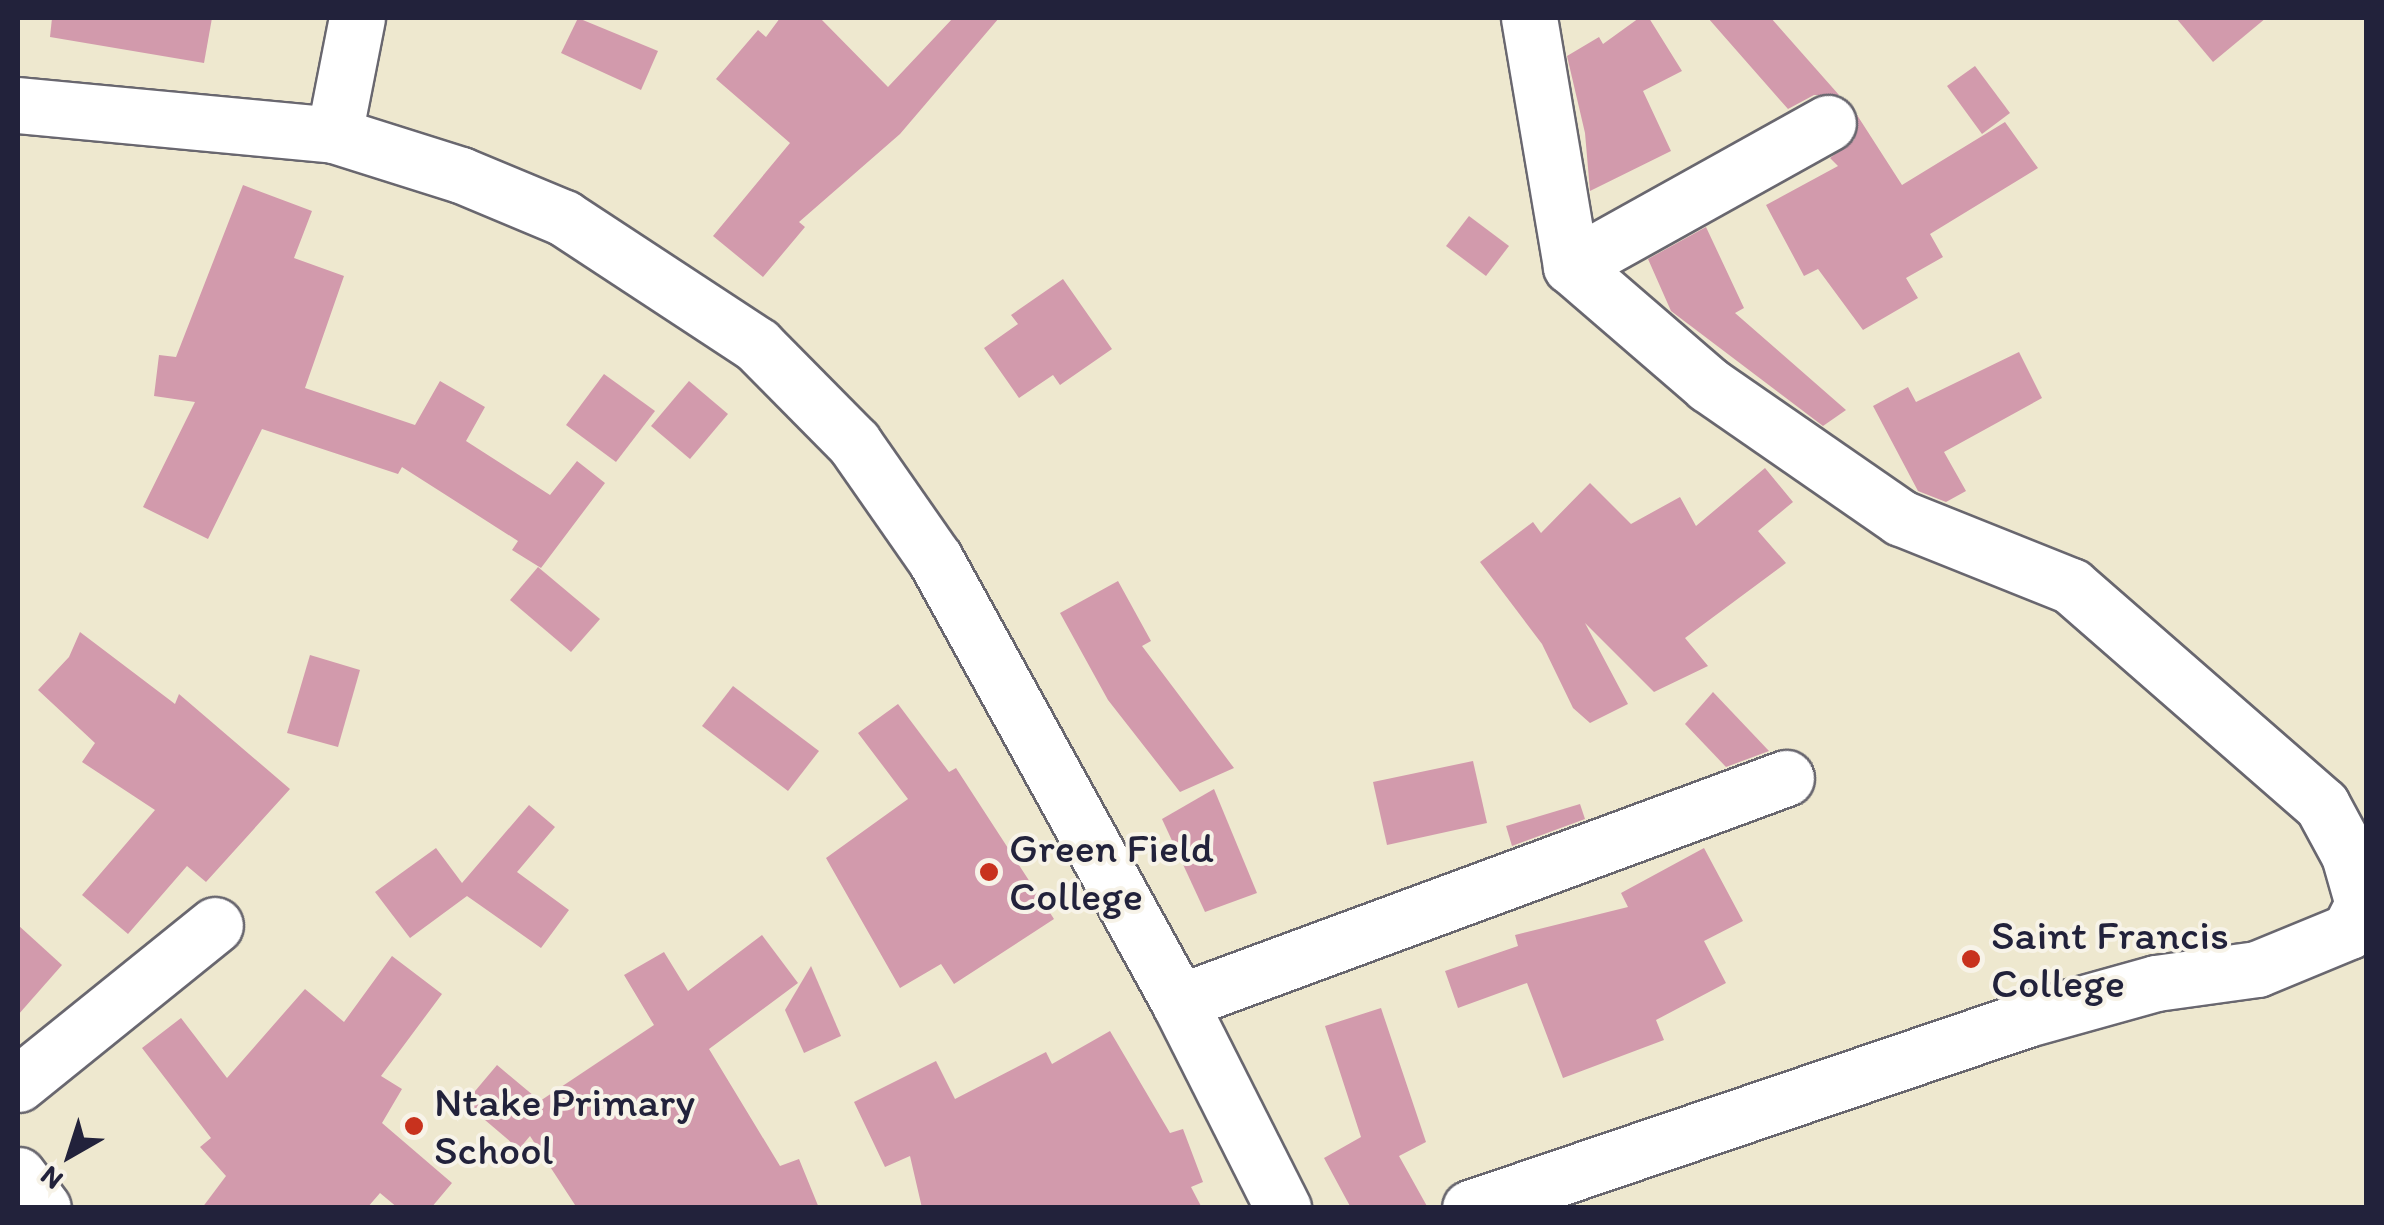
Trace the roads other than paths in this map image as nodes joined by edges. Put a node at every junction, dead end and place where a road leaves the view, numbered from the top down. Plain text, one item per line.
1 (357, 18) edge
2 (1529, 18) edge
3 (18, 105) edge
4 (1828, 123) dead end
5 (334, 135) junction
6 (1571, 266) junction
7 (1786, 778) dead end
8 (215, 925) dead end
9 (1179, 1002) junction
10 (18, 1084) edge
11 (18, 1175) edge
12 (43, 1208) edge
13 (1283, 1208) edge
14 (1470, 1208) edge

1 - 5 street
2 - 6 street
3 - 5 street
4 - 6 street
5 - 9 street
6 - 14 street
7 - 9 street
8 - 10 street
9 - 13 street
11 - 12 street

